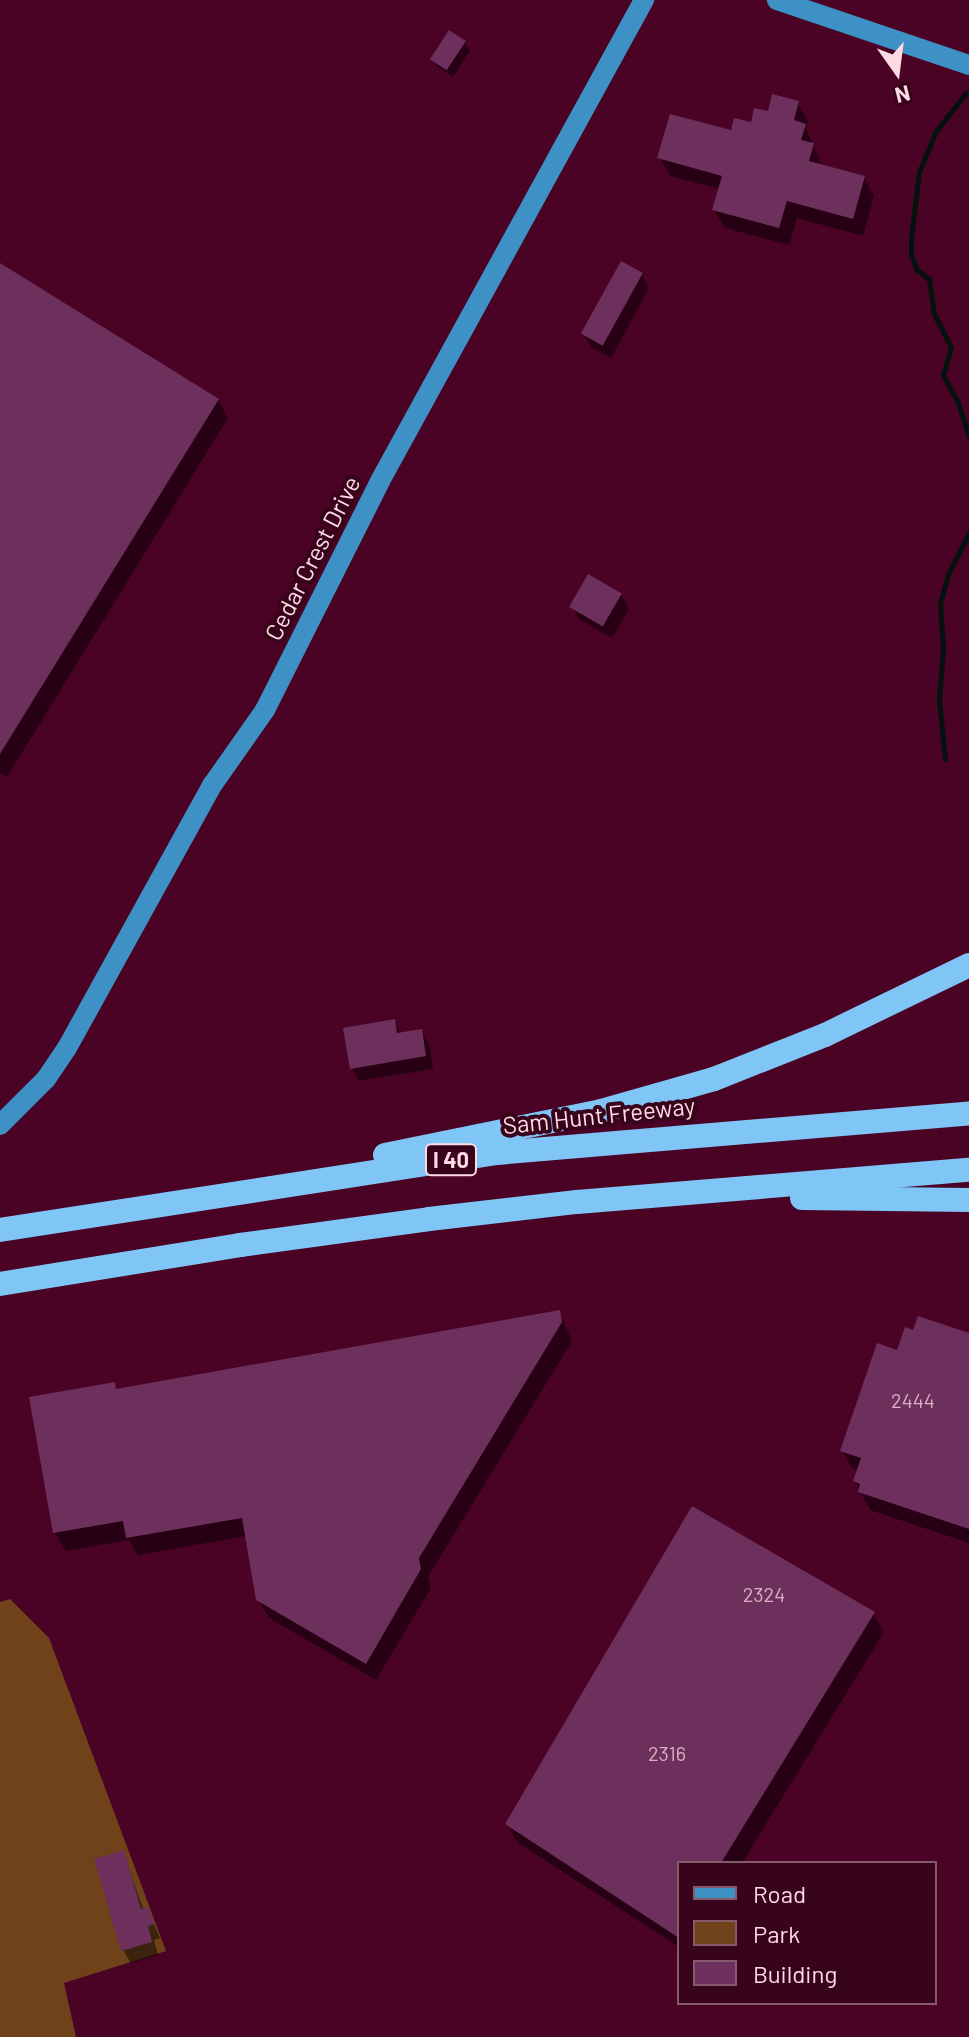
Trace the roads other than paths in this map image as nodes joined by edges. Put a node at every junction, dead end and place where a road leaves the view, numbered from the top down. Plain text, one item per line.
1 (644, 0) edge
2 (777, 0) edge
3 (969, 65) edge
4 (969, 965) edge
5 (969, 1113) edge
6 (2, 1124) edge
7 (969, 1170) edge
8 (640, 1197) junction
9 (969, 1200) edge
10 (154, 1204) junction
11 (0, 1230) edge
12 (0, 1284) edge

1 - 6 street, Cedar Crest Drive
2 - 3 street
4 - 10 highway
5 - 10 highway, Sam Hunt Freeway / I 40
7 - 8 highway, I 40
8 - 9 highway
8 - 12 highway, I 40
10 - 11 highway, Sam Hunt Freeway / I 40

